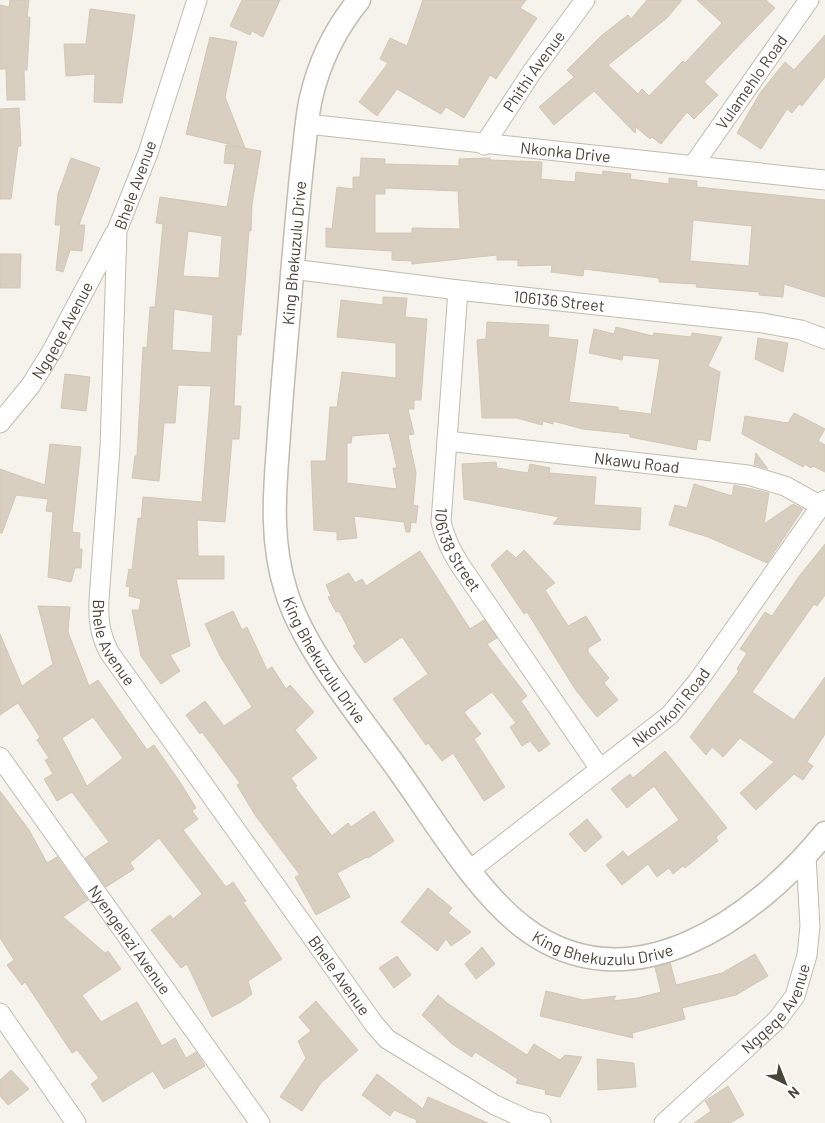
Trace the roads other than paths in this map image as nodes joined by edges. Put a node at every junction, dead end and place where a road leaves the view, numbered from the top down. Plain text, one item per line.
1 (197, 0) edge
2 (359, 0) edge
3 (585, 0) edge
4 (809, 0) edge
5 (307, 124) junction
6 (484, 144) junction
7 (694, 164) junction
8 (825, 180) edge
9 (117, 230) junction
10 (292, 269) junction
11 (458, 290) junction
12 (825, 339) edge
13 (0, 423) edge
14 (447, 441) junction
15 (823, 503) edge
16 (0, 756) edge
17 (600, 769) junction
18 (825, 834) edge
19 (806, 857) junction
20 (470, 870) junction
21 (0, 1013) edge
22 (76, 1123) edge
23 (260, 1123) edge
24 (540, 1123) edge
25 (664, 1123) edge

1 - 9 street, Bhele Avenue
2 - 5 street, King Bhekuzulu Drive
3 - 6 street, Phithi Avenue
4 - 7 street, Vulamehlo Road
5 - 6 street, Nkonka Drive
5 - 10 street, King Bhekuzulu Drive
6 - 7 street, Nkonka Drive
7 - 8 street, Nkonka Drive
9 - 13 street, Ngqeqe Avenue
9 - 24 street, Bhele Avenue
10 - 11 street, 106136 Street
10 - 20 street, King Bhekuzulu Drive
11 - 12 street, 106136 Street
11 - 14 street, 106138 Street
14 - 15 street, Nkawu Road
14 - 17 street, 106138 Street
15 - 17 street, Nkonkoni Road
16 - 23 street, Nyengelezi Avenue
17 - 20 street, Nkonkoni Road
18 - 19 street, King Bhekuzulu Drive
19 - 20 street, King Bhekuzulu Drive
19 - 25 street, Ngqeqe Avenue
21 - 22 street

